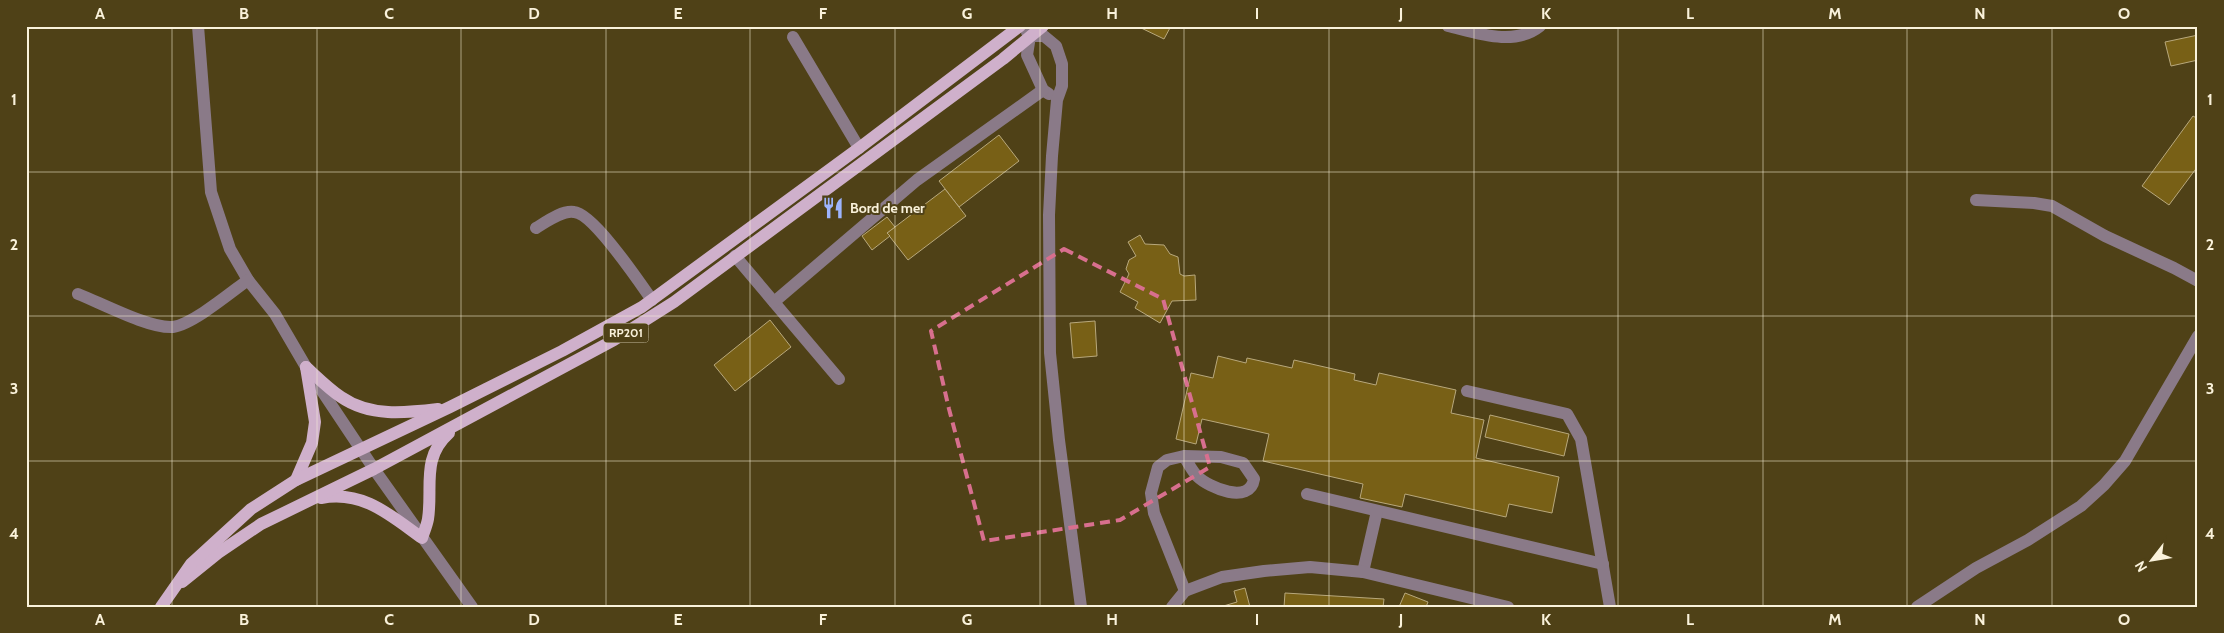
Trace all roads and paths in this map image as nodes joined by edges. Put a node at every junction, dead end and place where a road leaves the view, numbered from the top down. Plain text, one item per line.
1 (198, 26) edge
2 (1043, 26) edge
3 (1448, 26) edge
4 (1540, 26) edge
5 (1024, 30) edge
6 (793, 37) dead end
7 (1043, 90) junction
8 (1057, 100) junction
9 (859, 148) junction
10 (1976, 200) dead end
11 (536, 228) dead end
12 (735, 256) junction
13 (248, 280) junction
14 (2198, 282) edge
15 (78, 294) dead end
16 (652, 300) junction
17 (774, 302) junction
18 (2198, 336) edge
19 (306, 367) junction
20 (839, 379) dead end
21 (1467, 391) dead end
22 (450, 407) junction
23 (458, 424) junction
24 (362, 448) junction
25 (1184, 456) junction
26 (374, 469) junction
27 (296, 480) junction
28 (1308, 494) dead end
29 (308, 500) junction
30 (1377, 510) junction
31 (422, 538) junction
32 (1603, 564) junction
33 (1363, 572) junction
34 (176, 587) junction
35 (1185, 592) junction
36 (161, 607) edge
37 (472, 607) edge
38 (1081, 607) edge
39 (1172, 607) edge
40 (1508, 607) edge
41 (1610, 607) edge
42 (1917, 607) edge

1 - 13 street
2 - 5 main road, RP201
3 - 4 street
5 - 7 street
5 - 8 street
5 - 9 main road, RP201
5 - 12 main road, RP201
6 - 9 street
7 - 8 street
7 - 17 street
8 - 38 street
9 - 16 main road, RP201
10 - 14 street
11 - 16 street
12 - 17 street
12 - 23 main road, RP201
13 - 15 street
13 - 19 street
16 - 22 main road, RP201
17 - 20 street
18 - 42 street
19 - 22 main road
19 - 24 street
19 - 27 main road
21 - 32 street
22 - 24 main road, RP201
23 - 26 main road, RP201
23 - 31 main road
24 - 26 street
24 - 27 main road, RP201
25 - 25 street
25 - 35 street
26 - 29 main road, RP201
26 - 31 street
27 - 34 main road, RP201
28 - 30 street
29 - 31 main road
29 - 34 main road, RP201
30 - 32 street
30 - 33 street
31 - 37 street
32 - 41 street
33 - 35 street
33 - 40 street
34 - 36 main road, RP201
35 - 39 street

